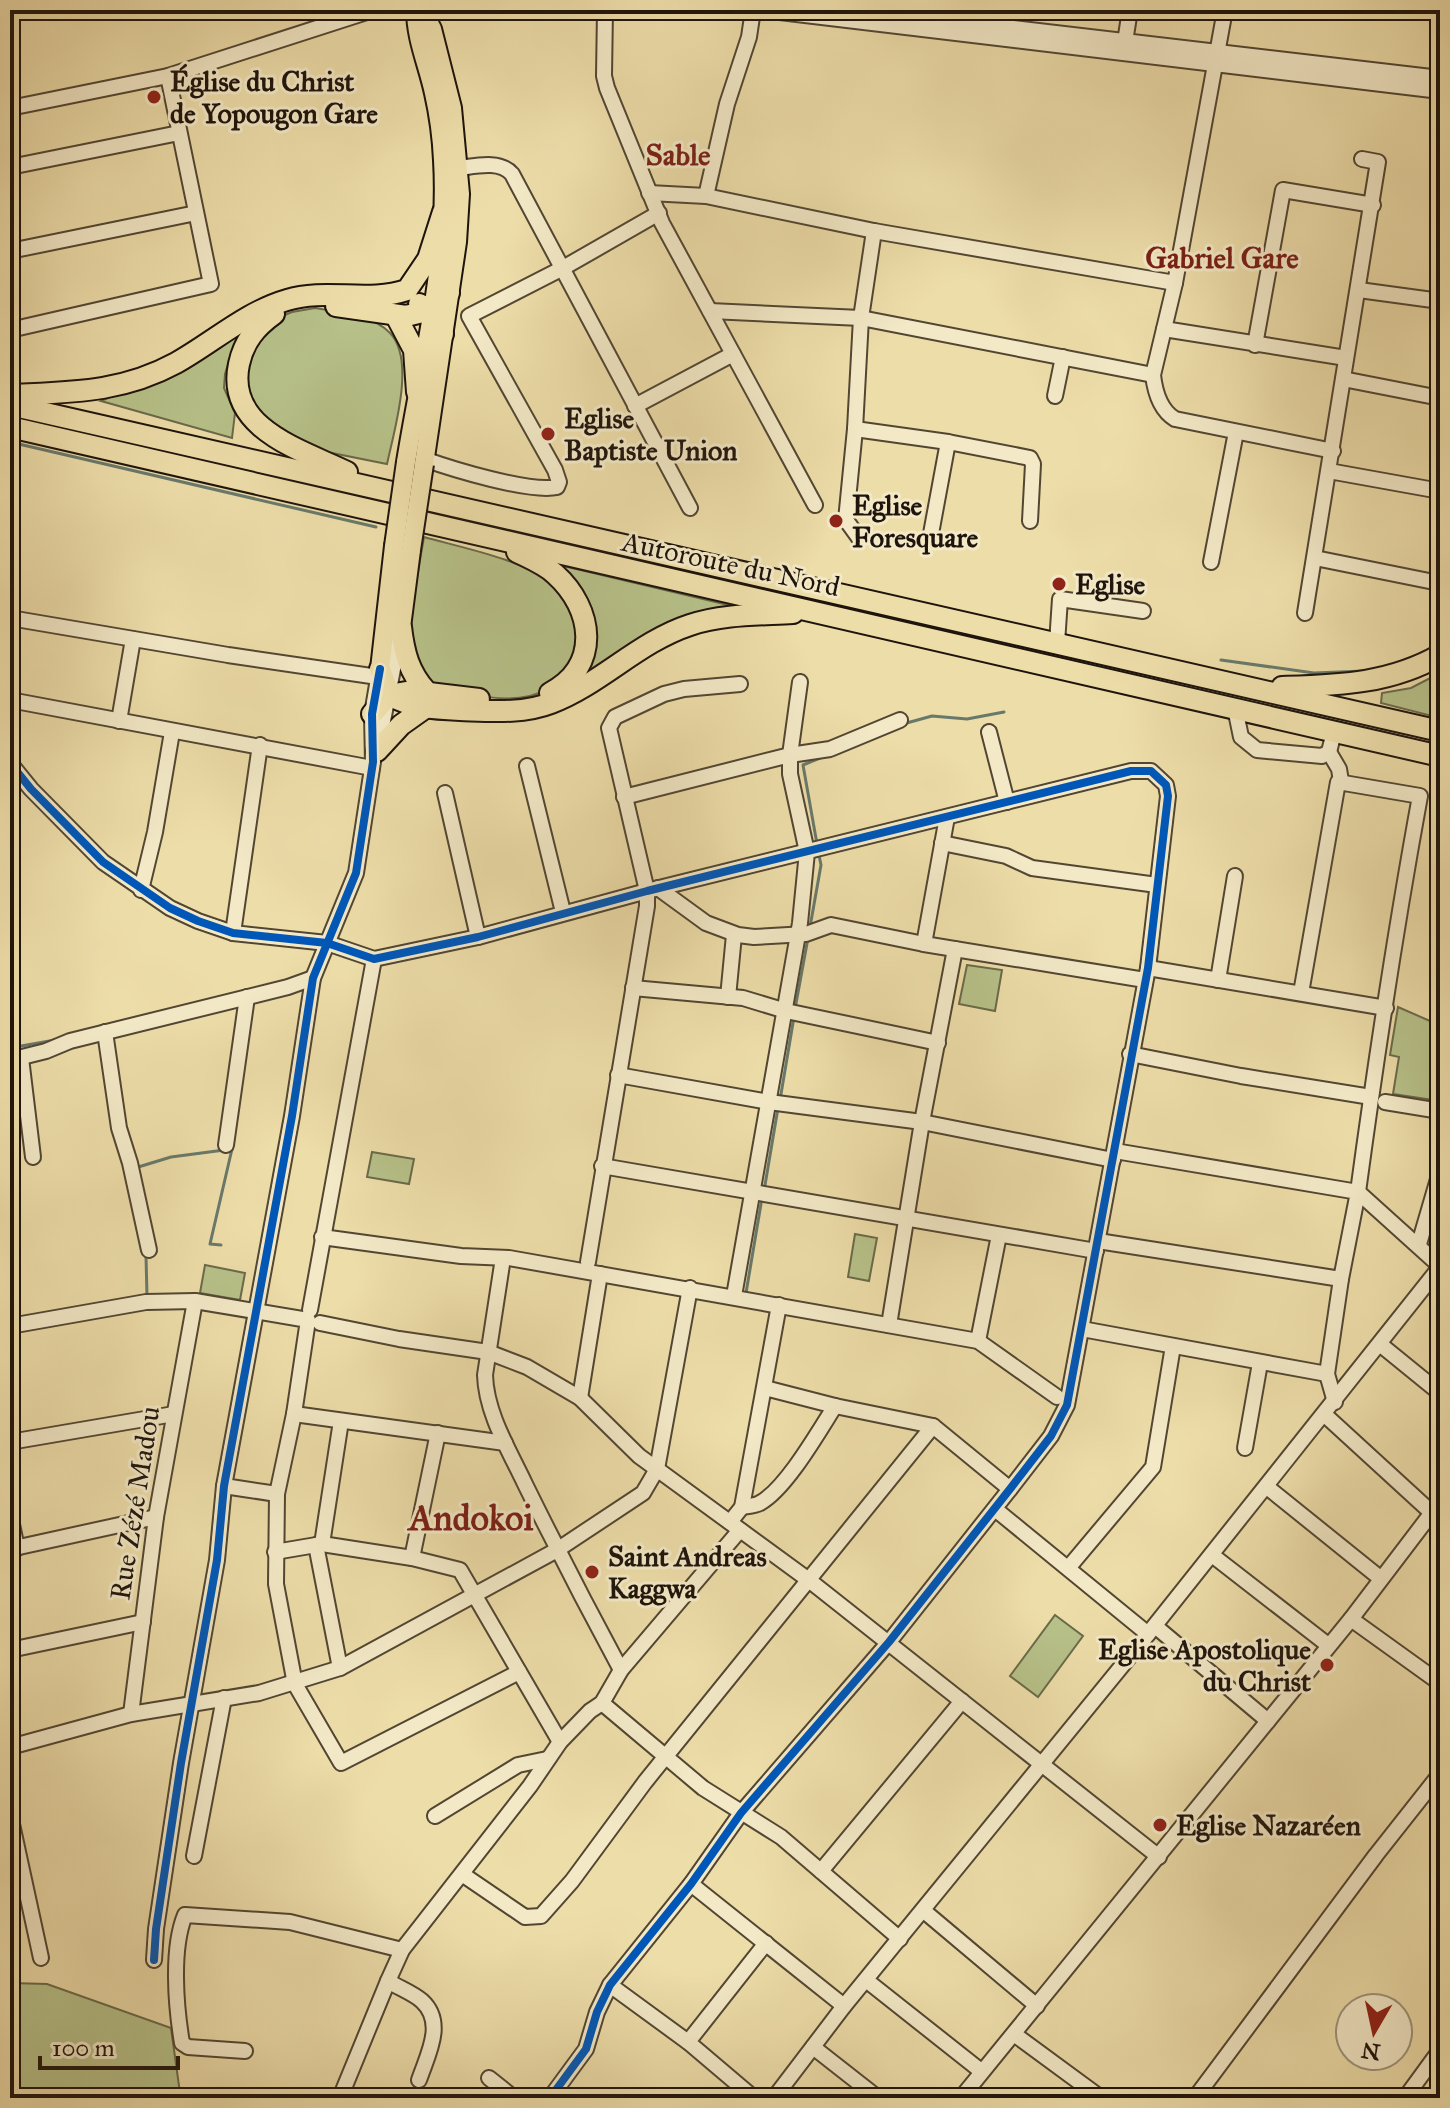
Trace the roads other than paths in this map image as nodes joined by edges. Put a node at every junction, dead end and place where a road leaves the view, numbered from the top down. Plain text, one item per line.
1 (373, 10) edge
2 (419, 10) edge
3 (605, 10) edge
4 (753, 10) edge
5 (763, 10) edge
6 (860, 10) edge
7 (1130, 10) edge
8 (1225, 10) edge
9 (791, 12) edge
10 (888, 12) edge
11 (980, 17) edge
12 (1125, 42) junction
13 (1217, 58) junction
14 (168, 76) junction
15 (1440, 78) edge
16 (1440, 91) edge
17 (10, 108) edge
18 (179, 133) junction
19 (1362, 159) dead end
20 (10, 167) edge
21 (459, 168) junction
22 (649, 193) junction
23 (706, 196) junction
24 (1373, 205) junction
25 (443, 212) junction
26 (196, 213) junction
27 (659, 213) junction
28 (874, 231) junction
29 (10, 251) edge
30 (563, 268) junction
31 (1175, 283) junction
32 (1359, 290) junction
33 (449, 293) junction
34 (364, 297) junction
35 (1440, 301) edge
36 (431, 310) junction
37 (710, 311) junction
38 (396, 316) junction
39 (861, 318) junction
40 (1164, 329) junction
41 (10, 330) edge
42 (443, 334) junction
43 (1255, 345) junction
44 (733, 354) junction
45 (1063, 357) junction
46 (1346, 358) junction
47 (1153, 375) junction
48 (1343, 379) junction
49 (417, 392) junction
50 (10, 395) edge
51 (1055, 396) dead end
52 (1440, 398) edge
53 (10, 405) edge
54 (635, 406) junction
55 (10, 427) edge
56 (855, 429) junction
57 (1236, 432) junction
58 (948, 442) junction
59 (1333, 451) junction
60 (418, 462) junction
61 (1329, 471) junction
62 (380, 488) junction
63 (1440, 491) edge
64 (815, 505) dead end
65 (690, 508) dead end
66 (1030, 521) dead end
67 (859, 538) dead end
68 (930, 539) dead end
69 (496, 541) junction
70 (402, 548) junction
71 (1315, 558) junction
72 (1211, 562) dead end
73 (1439, 583) edge
74 (1143, 611) dead end
75 (821, 612) junction
76 (1305, 613) dead end
77 (10, 618) edge
78 (401, 627) junction
79 (133, 639) junction
80 (1057, 643) junction
81 (1440, 655) edge
82 (383, 680) junction
83 (800, 682) dead end
84 (740, 684) dead end
85 (1254, 688) junction
86 (10, 700) edge
87 (426, 700) junction
88 (1235, 708) junction
89 (372, 714) joint
90 (900, 720) dead end
91 (119, 721) junction
92 (1440, 731) edge
93 (172, 732) junction
94 (989, 732) dead end
95 (1331, 742) junction
96 (260, 745) junction
97 (790, 755) junction
98 (1440, 756) edge
99 (374, 760) junction
100 (10, 763) edge
101 (527, 766) dead end
102 (1341, 781) junction
103 (445, 793) dead end
104 (624, 797) junction
105 (1007, 802) junction
106 (947, 817) junction
107 (942, 843) junction
108 (807, 852) junction
109 (1235, 876) dead end
110 (1157, 885) junction
111 (141, 890) junction
112 (652, 890) junction
113 (563, 912) junction
114 (233, 933) junction
115 (798, 934) junction
116 (734, 935) junction
117 (478, 937) junction
118 (327, 943) junction
119 (924, 944) junction
120 (955, 949) junction
121 (374, 959) junction
122 (1146, 974) junction
123 (313, 978) junction
124 (1218, 980) junction
125 (633, 988) junction
126 (1301, 993) junction
127 (247, 997) junction
128 (728, 997) junction
129 (1386, 1008) junction
130 (786, 1011) junction
131 (105, 1032) junction
132 (938, 1043) junction
133 (1130, 1054) junction
134 (15, 1059) edge
135 (618, 1075) junction
136 (1378, 1100) junction
137 (769, 1102) junction
138 (1440, 1111) edge
139 (922, 1122) junction
140 (226, 1145) dead end
141 (1114, 1155) junction
142 (33, 1157) dead end
143 (602, 1166) junction
144 (1440, 1172) edge
145 (753, 1192) junction
146 (1358, 1192) junction
147 (908, 1218) junction
148 (999, 1235) junction
149 (322, 1237) junction
150 (1419, 1244) junction
151 (1097, 1246) junction
152 (149, 1250) dead end
153 (503, 1258) junction
154 (588, 1262) dead end
155 (1440, 1266) edge
156 (600, 1274) junction
157 (1341, 1279) junction
158 (690, 1288) junction
159 (734, 1296) junction
160 (195, 1301) junction
161 (779, 1305) junction
162 (257, 1306) junction
163 (312, 1318) junction
164 (889, 1325) junction
165 (10, 1326) edge
166 (1082, 1329) junction
167 (978, 1341) junction
168 (1381, 1345) junction
169 (1173, 1346) junction
170 (488, 1352) junction
171 (1260, 1363) junction
172 (1327, 1374) junction
173 (765, 1388) junction
174 (1440, 1393) edge
175 (1057, 1397) dead end
176 (580, 1398) junction
177 (1335, 1402) junction
178 (835, 1406) junction
179 (174, 1414) junction
180 (294, 1414) junction
181 (1325, 1415) junction
182 (341, 1421) junction
183 (933, 1426) junction
184 (438, 1433) junction
185 (10, 1442) edge
186 (505, 1443) junction
187 (1245, 1448) dead end
188 (657, 1469) junction
189 (224, 1486) junction
190 (1267, 1487) junction
191 (1010, 1489) junction
192 (277, 1494) junction
193 (742, 1507) junction
194 (1436, 1507) edge
195 (995, 1509) junction
196 (10, 1515) edge
197 (156, 1517) junction
198 (735, 1526) junction
199 (319, 1545) junction
200 (14, 1548) edge
201 (557, 1550) junction
202 (275, 1552) junction
203 (1212, 1555) junction
204 (412, 1558) junction
205 (1069, 1567) junction
206 (1380, 1578) junction
207 (810, 1581) junction
208 (476, 1594) junction
209 (1351, 1619) junction
210 (143, 1622) junction
211 (1152, 1630) junction
212 (889, 1642) junction
213 (1328, 1645) junction
214 (10, 1650) edge
215 (340, 1668) junction
216 (621, 1670) junction
217 (519, 1672) junction
218 (1440, 1683) edge
219 (295, 1684) junction
220 (224, 1698) junction
221 (962, 1701) junction
222 (193, 1703) junction
223 (602, 1703) junction
224 (131, 1714) junction
225 (1268, 1721) junction
226 (560, 1742) junction
227 (10, 1747) edge
228 (667, 1758) junction
229 (547, 1759) junction
230 (1042, 1765) junction
231 (1440, 1774) edge
232 (741, 1813) junction
233 (10, 1815) edge
234 (435, 1816) dead end
235 (194, 1856) dead end
236 (1159, 1857) junction
237 (821, 1871) junction
238 (462, 1874) junction
239 (691, 1884) junction
240 (924, 1911) junction
241 (900, 1939) junction
242 (766, 1943) junction
243 (402, 1950) junction
244 (41, 1958) dead end
245 (154, 1960) dead end
246 (866, 1980) junction
247 (388, 1981) junction
248 (610, 1985) junction
249 (844, 2006) junction
250 (1037, 2006) junction
251 (1014, 2034) junction
252 (688, 2042) junction
253 (813, 2047) junction
254 (1440, 2050) edge
255 (245, 2051) dead end
256 (981, 2071) junction
257 (489, 2078) dead end
258 (419, 2080) dead end
259 (340, 2098) edge
260 (514, 2098) edge
261 (550, 2098) edge
262 (754, 2098) edge
263 (774, 2098) edge
264 (878, 2098) edge
265 (961, 2098) edge
266 (1101, 2098) edge
267 (1195, 2098) edge
268 (1405, 2098) edge

1 - 14 street
2 - 21 main road
2 - 25 main road
3 - 22 street
4 - 23 street
5 - 9 street
6 - 10 street
7 - 12 street
8 - 13 street
9 - 13 street
10 - 11 street
11 - 12 street
12 - 13 street
13 - 15 street
13 - 16 street
13 - 31 street
14 - 17 street
14 - 18 street
18 - 20 street
18 - 26 street
19 - 24 street
21 - 30 street
21 - 33 main road
22 - 23 street
22 - 27 street
23 - 28 street
24 - 32 street
24 - 43 street
25 - 34 highway
25 - 36 main road
26 - 29 street
26 - 41 street
27 - 30 street
27 - 37 street
28 - 31 street
28 - 39 street
30 - 54 street
30 - 60 street
31 - 40 street
32 - 35 street
32 - 46 street
33 - 36 highway
33 - 42 main road
34 - 36 highway
34 - 50 highway
36 - 38 highway
36 - 42 highway
36 - 49 main road
37 - 39 street
37 - 44 street
38 - 49 highway
38 - 62 highway
39 - 45 street
39 - 56 street
40 - 43 street
40 - 47 street
42 - 60 main road
43 - 46 street
44 - 54 street
44 - 64 street
45 - 47 street
45 - 51 street
46 - 48 street
47 - 57 street
48 - 52 street
48 - 59 street
49 - 60 main road
53 - 62 highway, Autoroute du Nord
54 - 65 street
55 - 69 highway, Autoroute du Nord
56 - 58 street
56 - 67 street
57 - 59 street
57 - 72 street
58 - 66 street
58 - 68 street
59 - 61 street
60 - 70 main road, bridge
61 - 63 street
61 - 71 street
62 - 80 highway, Autoroute du Nord
69 - 75 highway, Autoroute du Nord
69 - 87 highway
70 - 78 main road
70 - 82 main road
71 - 73 street
71 - 76 street
74 - 80 street
75 - 87 highway
75 - 88 highway, Autoroute du Nord
77 - 79 street
78 - 82 street
78 - 87 highway
79 - 82 street
79 - 91 street
80 - 85 highway, Autoroute du Nord
81 - 85 highway
82 - 87 highway
82 - 89 highway
82 - 99 street
83 - 97 street
84 - 104 street
85 - 92 highway, Autoroute du Nord
86 - 91 street
87 - 99 highway
88 - 95 highway, Autoroute du Nord
88 - 95 street
89 - 99 street
90 - 97 street
91 - 93 street
93 - 96 street
93 - 111 street
94 - 105 street
95 - 98 highway, Autoroute du Nord
95 - 102 street
96 - 99 street
96 - 114 street
97 - 104 street
97 - 108 street
99 - 118 street
100 - 111 street
101 - 113 street
102 - 126 street
102 - 129 street
103 - 117 street
104 - 112 street
105 - 106 street
105 - 110 street
106 - 107 street
106 - 108 street
107 - 110 street
107 - 119 street
108 - 112 street
108 - 115 street
109 - 124 street
110 - 122 street
111 - 114 street
112 - 113 street
112 - 116 street
112 - 125 street
113 - 117 street
114 - 118 street
115 - 116 street
115 - 119 street
115 - 130 street
116 - 128 street
117 - 121 street
118 - 121 street
118 - 123 street
119 - 120 street
120 - 122 street
120 - 132 street
121 - 149 street
122 - 124 street
122 - 133 street
123 - 127 street
123 - 162 street
124 - 126 street
125 - 128 street
125 - 135 street
126 - 129 street
127 - 131 street
127 - 140 street
128 - 130 street
129 - 136 street
130 - 132 street
130 - 137 street
131 - 134 street
131 - 152 street
132 - 139 street
133 - 136 street
133 - 141 street
134 - 142 street
135 - 137 street
135 - 143 street
136 - 138 street
136 - 146 street
137 - 139 street
137 - 145 street
139 - 141 street
139 - 147 street
141 - 146 street
141 - 151 street
143 - 145 street
143 - 154 street
144 - 150 street
145 - 147 street
145 - 159 street
146 - 150 street
146 - 157 street
147 - 148 street
147 - 164 street
148 - 151 street
148 - 167 street
149 - 153 street
149 - 163 street
150 - 155 street
151 - 157 street
151 - 166 street
153 - 156 street
153 - 170 street
155 - 168 street
156 - 158 street
156 - 176 street
157 - 172 street
158 - 159 street
158 - 188 street
159 - 161 street
160 - 162 street
160 - 165 street
160 - 179 street, Rue Zézé Madou
161 - 164 street
161 - 173 street
162 - 163 street
162 - 189 street
163 - 170 street
163 - 180 street
164 - 167 street
166 - 169 street
166 - 191 street
167 - 175 street
168 - 174 street
168 - 177 street
169 - 171 street
169 - 205 street
170 - 176 street
170 - 186 street
171 - 172 street
171 - 187 street
172 - 177 street
173 - 178 street
173 - 193 street
176 - 188 street
177 - 181 street
178 - 183 street
178 - 193 street
179 - 185 street
179 - 197 street, Rue Zézé Madou
180 - 182 street
180 - 192 street
181 - 190 street
181 - 194 street
182 - 184 street
182 - 199 street
183 - 191 street
183 - 207 street
184 - 186 street
184 - 204 street
186 - 201 street
188 - 198 street
188 - 201 street
189 - 192 street
189 - 222 street
190 - 203 street
190 - 206 street
191 - 195 street
192 - 202 street
193 - 198 street
194 - 206 street
195 - 205 street
195 - 212 street
196 - 200 street
197 - 200 street
197 - 210 street, Rue Zézé Madou
198 - 207 street
198 - 216 street
199 - 202 street
199 - 204 street
199 - 215 street
201 - 208 street
201 - 216 street
202 - 219 street
203 - 211 street
203 - 213 street
204 - 208 street
205 - 211 street
206 - 209 street
207 - 212 street
207 - 228 street
208 - 215 street
208 - 217 street
209 - 213 street
209 - 218 street
210 - 214 street
210 - 224 street, Rue Zézé Madou
211 - 225 street
211 - 230 street
212 - 221 street
212 - 232 street
213 - 225 street
215 - 219 street
216 - 223 street
217 - 219 street
217 - 226 street
219 - 220 street
220 - 222 street
220 - 235 street
221 - 230 street
221 - 237 street
222 - 224 street
222 - 245 street
223 - 226 street
223 - 228 street
224 - 227 street
225 - 236 street
226 - 229 street
228 - 232 street
228 - 238 street
229 - 234 street
229 - 238 street
230 - 236 street
230 - 240 street
231 - 267 street
232 - 237 street
232 - 239 street
233 - 244 street
236 - 250 street
237 - 241 street
238 - 243 street
239 - 242 street
239 - 248 street
240 - 241 street
240 - 250 street
241 - 246 street
242 - 249 street
242 - 252 street
243 - 247 street
243 - 255 street
246 - 249 street
246 - 256 street
247 - 258 street
247 - 259 street
248 - 252 street
248 - 261 street
249 - 253 street
250 - 251 street
251 - 256 street
251 - 266 street
252 - 262 street
253 - 263 street
253 - 264 street
254 - 268 street
256 - 265 street
257 - 260 street

